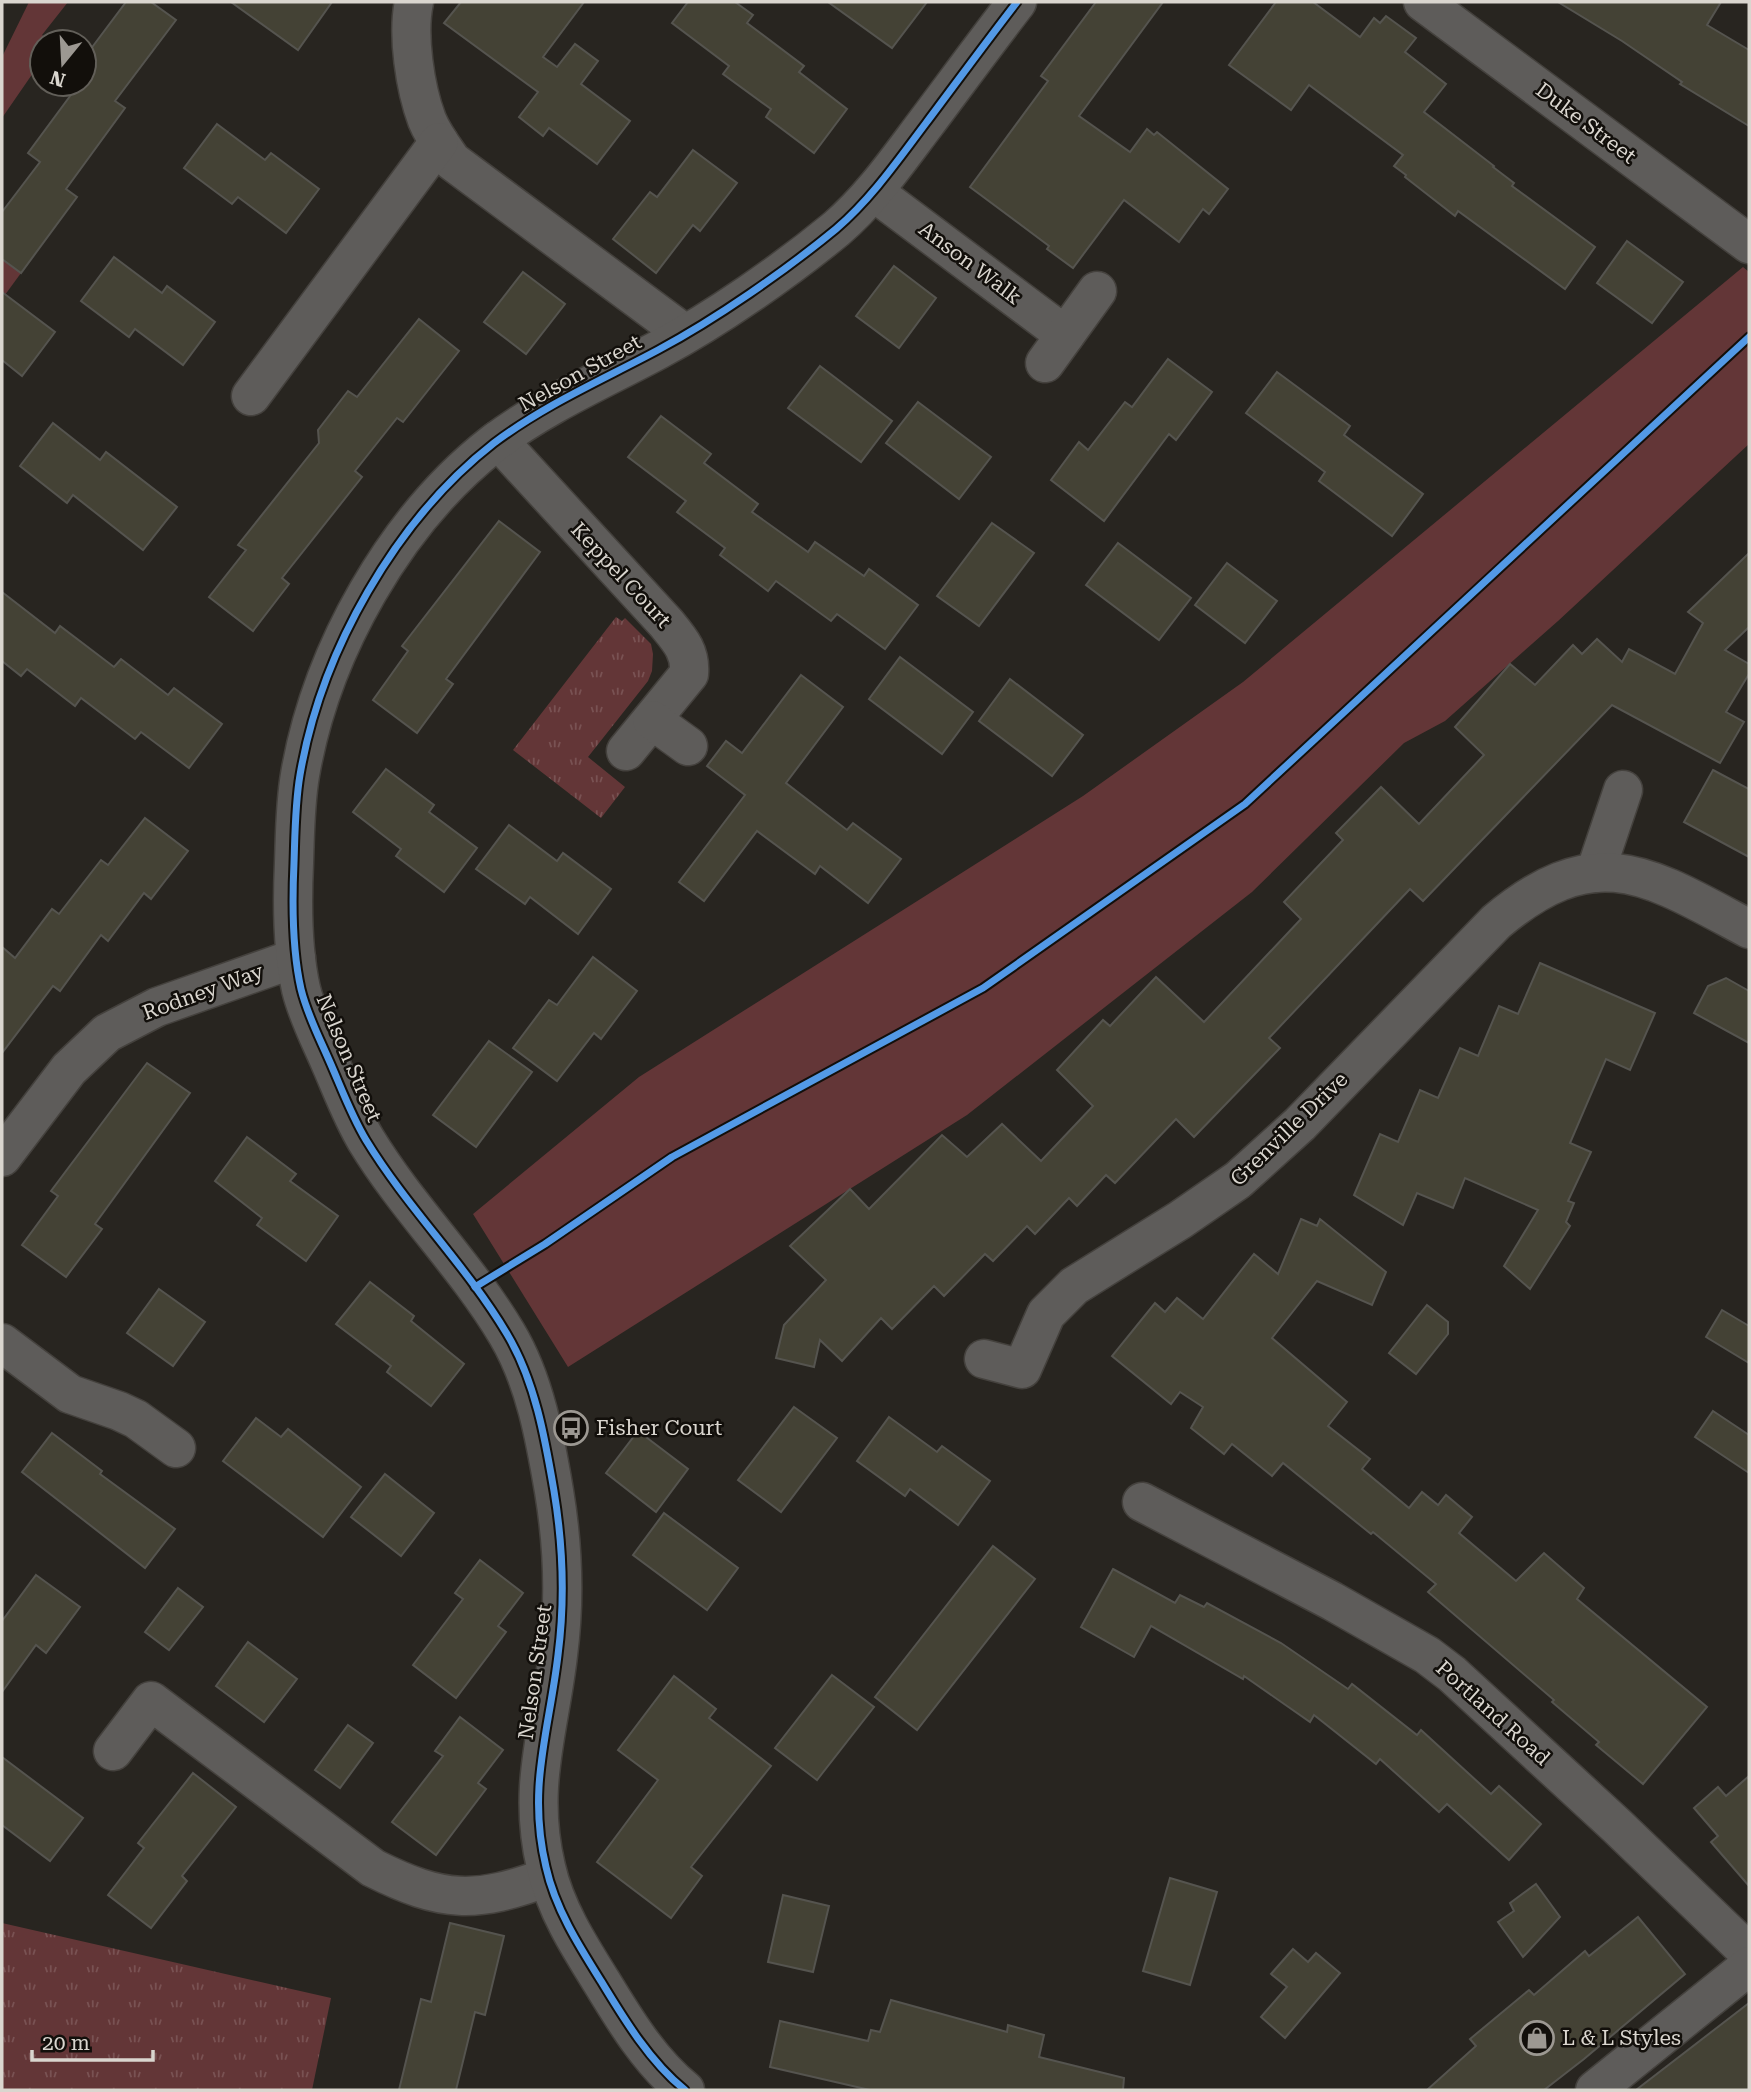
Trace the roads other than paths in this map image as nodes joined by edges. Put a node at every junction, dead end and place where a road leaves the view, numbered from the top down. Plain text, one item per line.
1 (414, 2) edge
2 (1017, 2) edge
3 (1423, 2) edge
4 (439, 142) junction
5 (874, 192) junction
6 (1749, 244) edge
7 (1097, 291) dead end
8 (685, 334) junction
9 (251, 396) dead end
10 (498, 440) junction
11 (652, 720) junction
12 (688, 746) dead end
13 (626, 751) dead end
14 (1623, 790) dead end
15 (1595, 873) junction
16 (1749, 929) edge
17 (296, 958) junction
18 (2, 1157) edge
19 (2, 1343) edge
20 (984, 1359) dead end
21 (176, 1448) dead end
22 (1142, 1502) dead end
23 (113, 1751) dead end
24 (548, 1877) junction
25 (1749, 1953) edge
26 (1749, 1966) edge
27 (685, 2090) edge
28 (1595, 2090) edge

1 - 4 street
2 - 5 street, Nelson Street
3 - 6 street, Duke Street
4 - 8 street
4 - 9 street
5 - 7 street, Anson Walk
5 - 8 street, Nelson Street
8 - 10 street, Nelson Street
10 - 11 street, Keppel Court
10 - 17 street, Nelson Street
11 - 12 street
11 - 13 street, Keppel Court
14 - 15 street
15 - 16 street, Grenville Drive
15 - 20 street, Grenville Drive
17 - 18 street, Rodney Way
17 - 24 street, Nelson Street
19 - 21 street
22 - 25 street, Portland Road
23 - 24 street
24 - 27 street, Nelson Street
26 - 28 street

